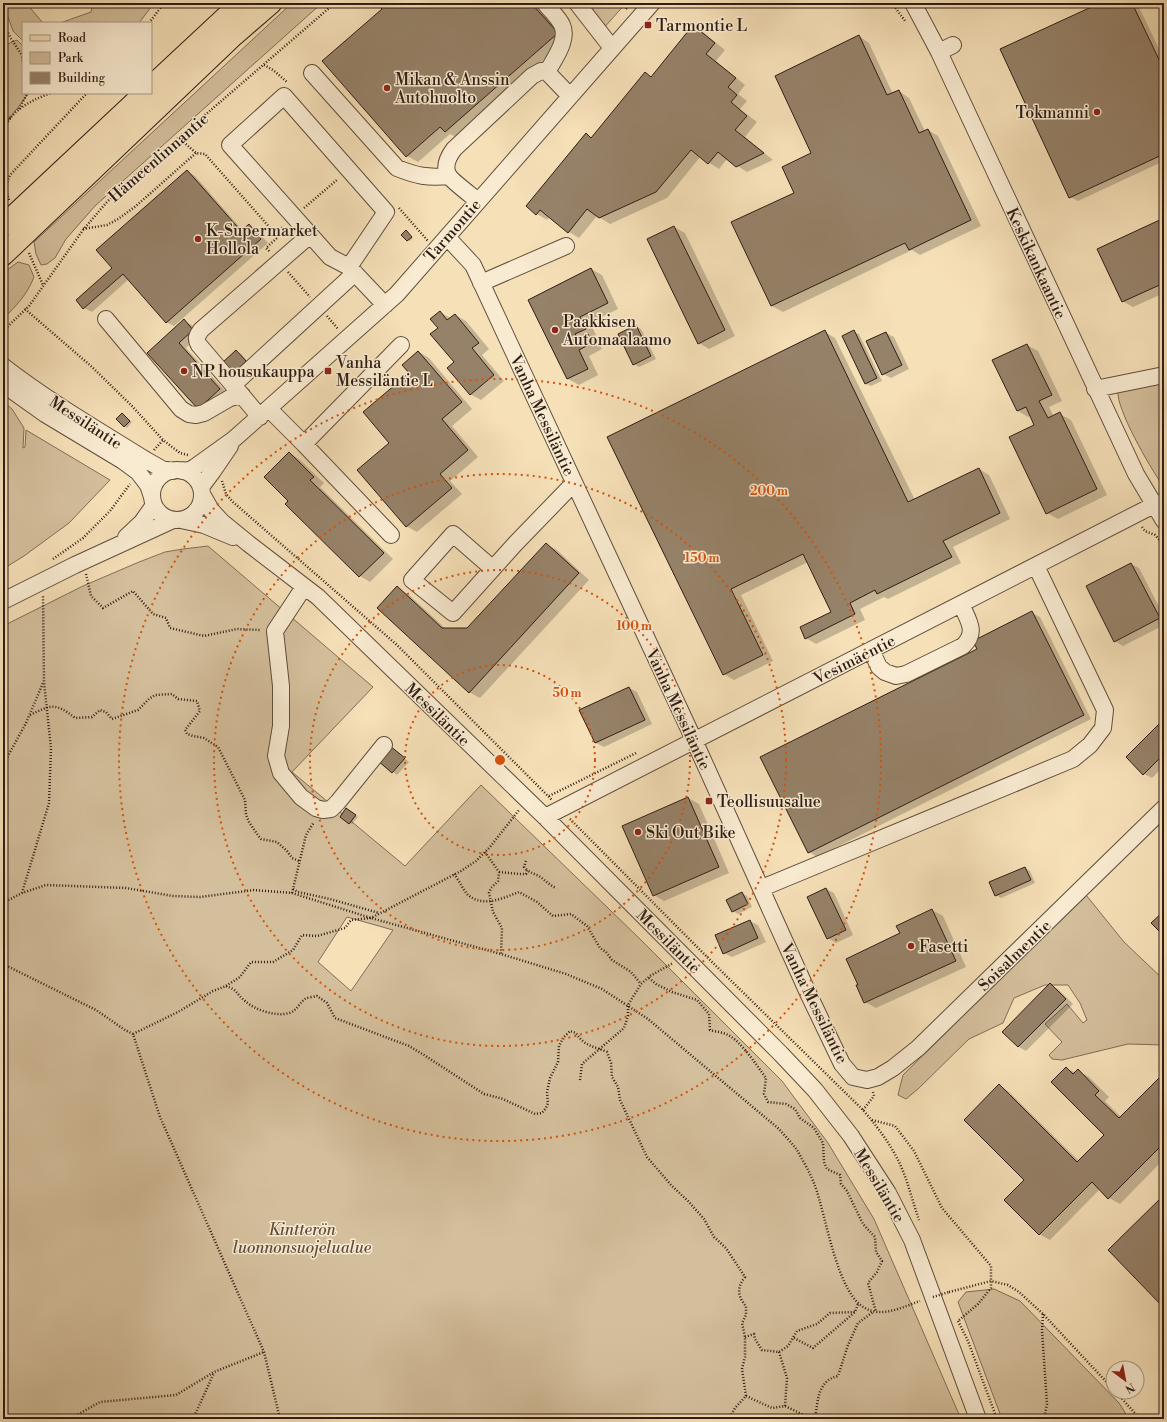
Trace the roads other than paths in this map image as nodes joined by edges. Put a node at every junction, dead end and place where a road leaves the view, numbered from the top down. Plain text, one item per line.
1 (241, 3) edge
2 (271, 3) edge
3 (545, 3) edge
4 (577, 3) edge
5 (652, 3) edge
6 (913, 3) edge
7 (953, 45) dead end
8 (612, 48) junction
9 (938, 52) junction
10 (547, 72) junction
11 (312, 73) dead end
12 (152, 86) edge
13 (144, 94) edge
14 (570, 96) junction
15 (449, 176) junction
16 (478, 201) junction
17 (3, 226) edge
18 (310, 235) junction
19 (447, 237) junction
20 (566, 246) dead end
21 (3, 255) edge
22 (352, 270) junction
23 (481, 283) junction
24 (385, 305) junction
25 (106, 319) dead end
26 (401, 345) dead end
27 (3, 366) edge
28 (1164, 375) edge
29 (3, 384) edge
30 (1096, 389) junction
31 (237, 390) junction
32 (264, 413) junction
33 (234, 439) junction
34 (304, 444) junction
35 (142, 466) junction
36 (178, 471) junction
37 (574, 483) junction
38 (202, 492) junction
39 (153, 501) junction
40 (1159, 504) edge
41 (177, 520) junction
42 (1164, 521) edge
43 (391, 535) dead end
44 (249, 544) junction
45 (102, 552) junction
46 (1036, 566) junction
47 (492, 568) junction
48 (304, 587) junction
49 (3, 600) edge
50 (961, 604) junction
51 (871, 650) junction
52 (694, 740) junction
53 (384, 745) dead end
54 (1164, 808) edge
55 (545, 817) junction
56 (762, 888) junction
57 (853, 1077) joint
58 (978, 1419) edge

1 - 12 main road
2 - 21 main road, Hämeenlinnantie
3 - 10 street
4 - 8 street
5 - 8 street, Tarmontie
6 - 9 street, Keskikankaantie
7 - 9 street
8 - 14 street, Tarmontie
9 - 30 street, Keskikankaantie
10 - 14 street
10 - 15 street
11 - 15 street
13 - 17 main road
14 - 16 street, Tarmontie
15 - 16 street
16 - 19 street, Tarmontie
18 - 22 street
18 - 22 street
18 - 31 street
19 - 23 street, Vanha Messiläntie
19 - 24 street, Tarmontie
20 - 23 street
22 - 24 street
22 - 31 street
23 - 37 street, Vanha Messiläntie
24 - 32 street, Tarmontie
25 - 31 street
26 - 34 street
27 - 35 street, Messiläntie
28 - 30 street
29 - 35 street, Messiläntie
30 - 40 street, Keskikankaantie
31 - 32 street
32 - 33 street, Tarmontie
32 - 34 street
33 - 36 street, Tarmontie
33 - 38 street, Tarmontie
34 - 43 street
35 - 36 street, Messiläntie
35 - 39 street, Messiläntie
36 - 38 street
36 - 39 street
37 - 47 street
37 - 52 street, Vanha Messiläntie
38 - 41 street
38 - 44 street, Messiläntie
39 - 41 street
39 - 45 street
40 - 42 street, Keskikankaantie
40 - 46 street, Vesimäentie
41 - 44 street, Messiläntie
41 - 45 street
44 - 48 street, Messiläntie
45 - 49 street
46 - 50 street, Vesimäentie
46 - 56 street
47 - 47 street
48 - 53 street
48 - 55 street, Messiläntie
50 - 51 street, Vesimäentie
50 - 51 street
51 - 52 street, Vesimäentie
52 - 55 street, Vesimäentie
52 - 56 street, Vanha Messiläntie
54 - 57 street, Soisalmentie
55 - 58 street, Messiläntie
56 - 57 street, Vanha Messiläntie

